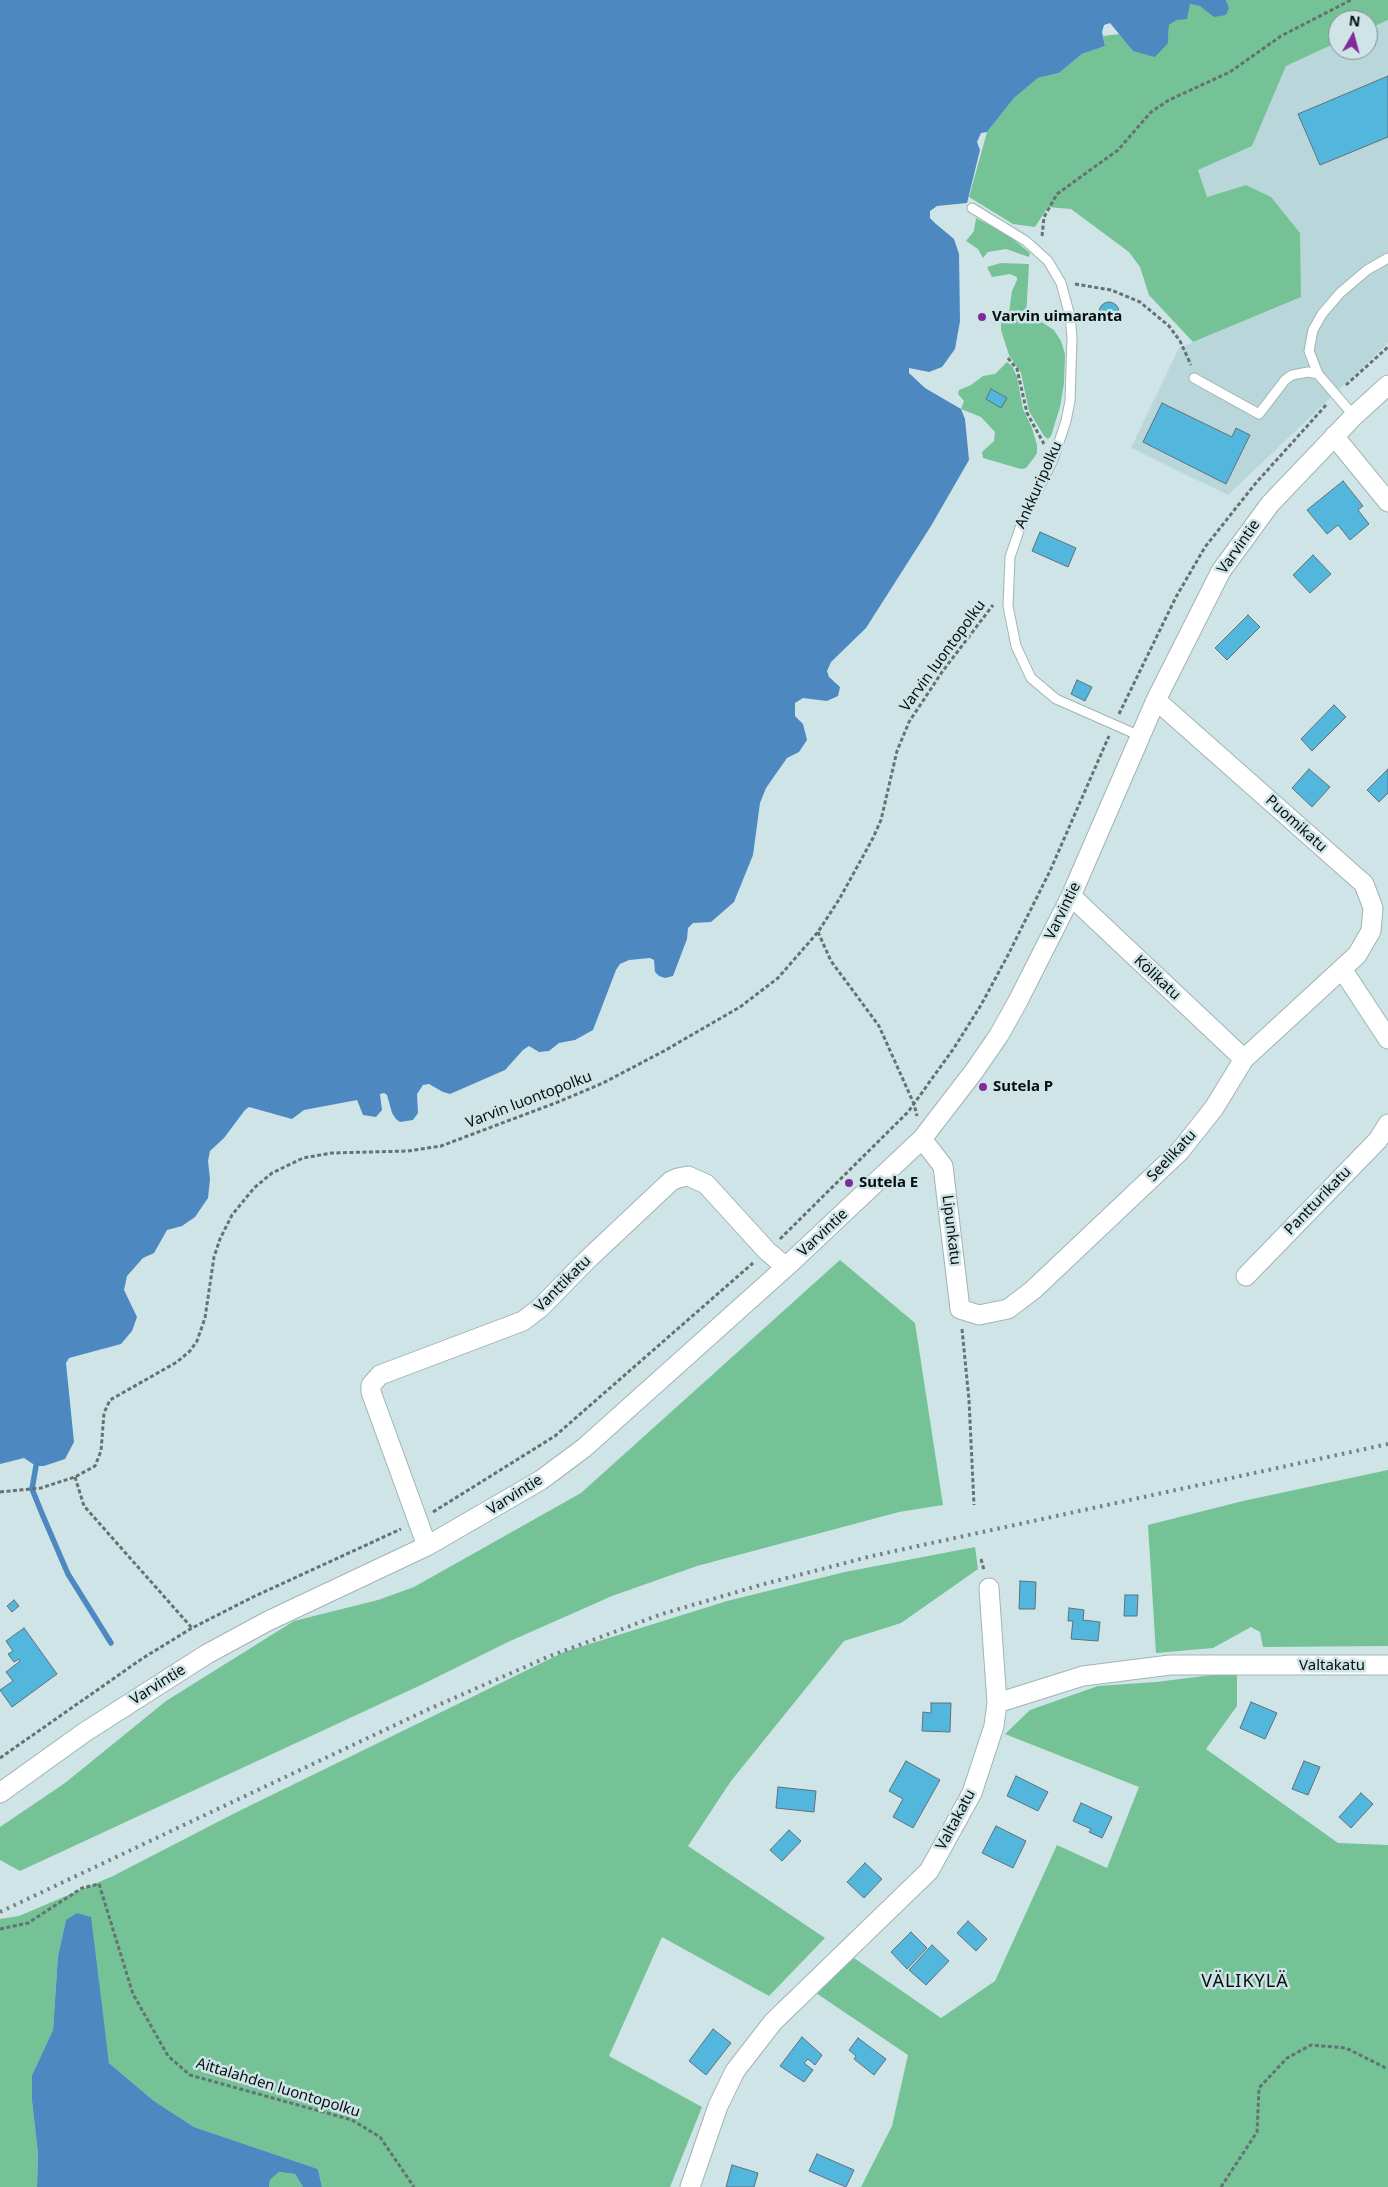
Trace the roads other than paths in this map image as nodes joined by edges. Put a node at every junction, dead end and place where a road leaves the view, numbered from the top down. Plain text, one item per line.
1 (972, 208) dead end
2 (1388, 258) edge
3 (1318, 374) junction
4 (1194, 378) road end
5 (1388, 385) edge
6 (1354, 416) junction
7 (1334, 436) junction
8 (1388, 502) edge
9 (1156, 700) junction
10 (1140, 736) junction
11 (1071, 896) junction
12 (1342, 968) junction
13 (1388, 1040) edge
14 (1244, 1059) junction
15 (1388, 1124) edge
16 (922, 1138) junction
17 (786, 1268) junction
18 (1246, 1276) dead end
19 (960, 1309) joint
20 (427, 1546) junction
21 (989, 1588) dead end
22 (1388, 1665) edge
23 (997, 1703) junction
24 (0, 1793) edge
25 (690, 2187) edge

1 - 10 lane, Ankkuripolku
2 - 3 lane
3 - 4 lane
3 - 6 lane
5 - 6 street, Varvintie
6 - 7 street, Varvintie
7 - 8 street
7 - 9 street, Varvintie
9 - 10 street, Varvintie
9 - 12 street, Puomikatu
10 - 11 street, Varvintie
11 - 14 street, Kölikatu
11 - 16 street, Varvintie
12 - 13 street
12 - 14 street, Seelikatu
14 - 19 street, Seelikatu
15 - 18 street, Pantturikatu
16 - 17 street, Varvintie
16 - 19 street, Lipunkatu
17 - 20 street, Varvintie
17 - 20 street, Vanttikatu
20 - 24 street, Varvintie
21 - 23 street
22 - 23 street, Valtakatu
23 - 25 street, Valtakatu

